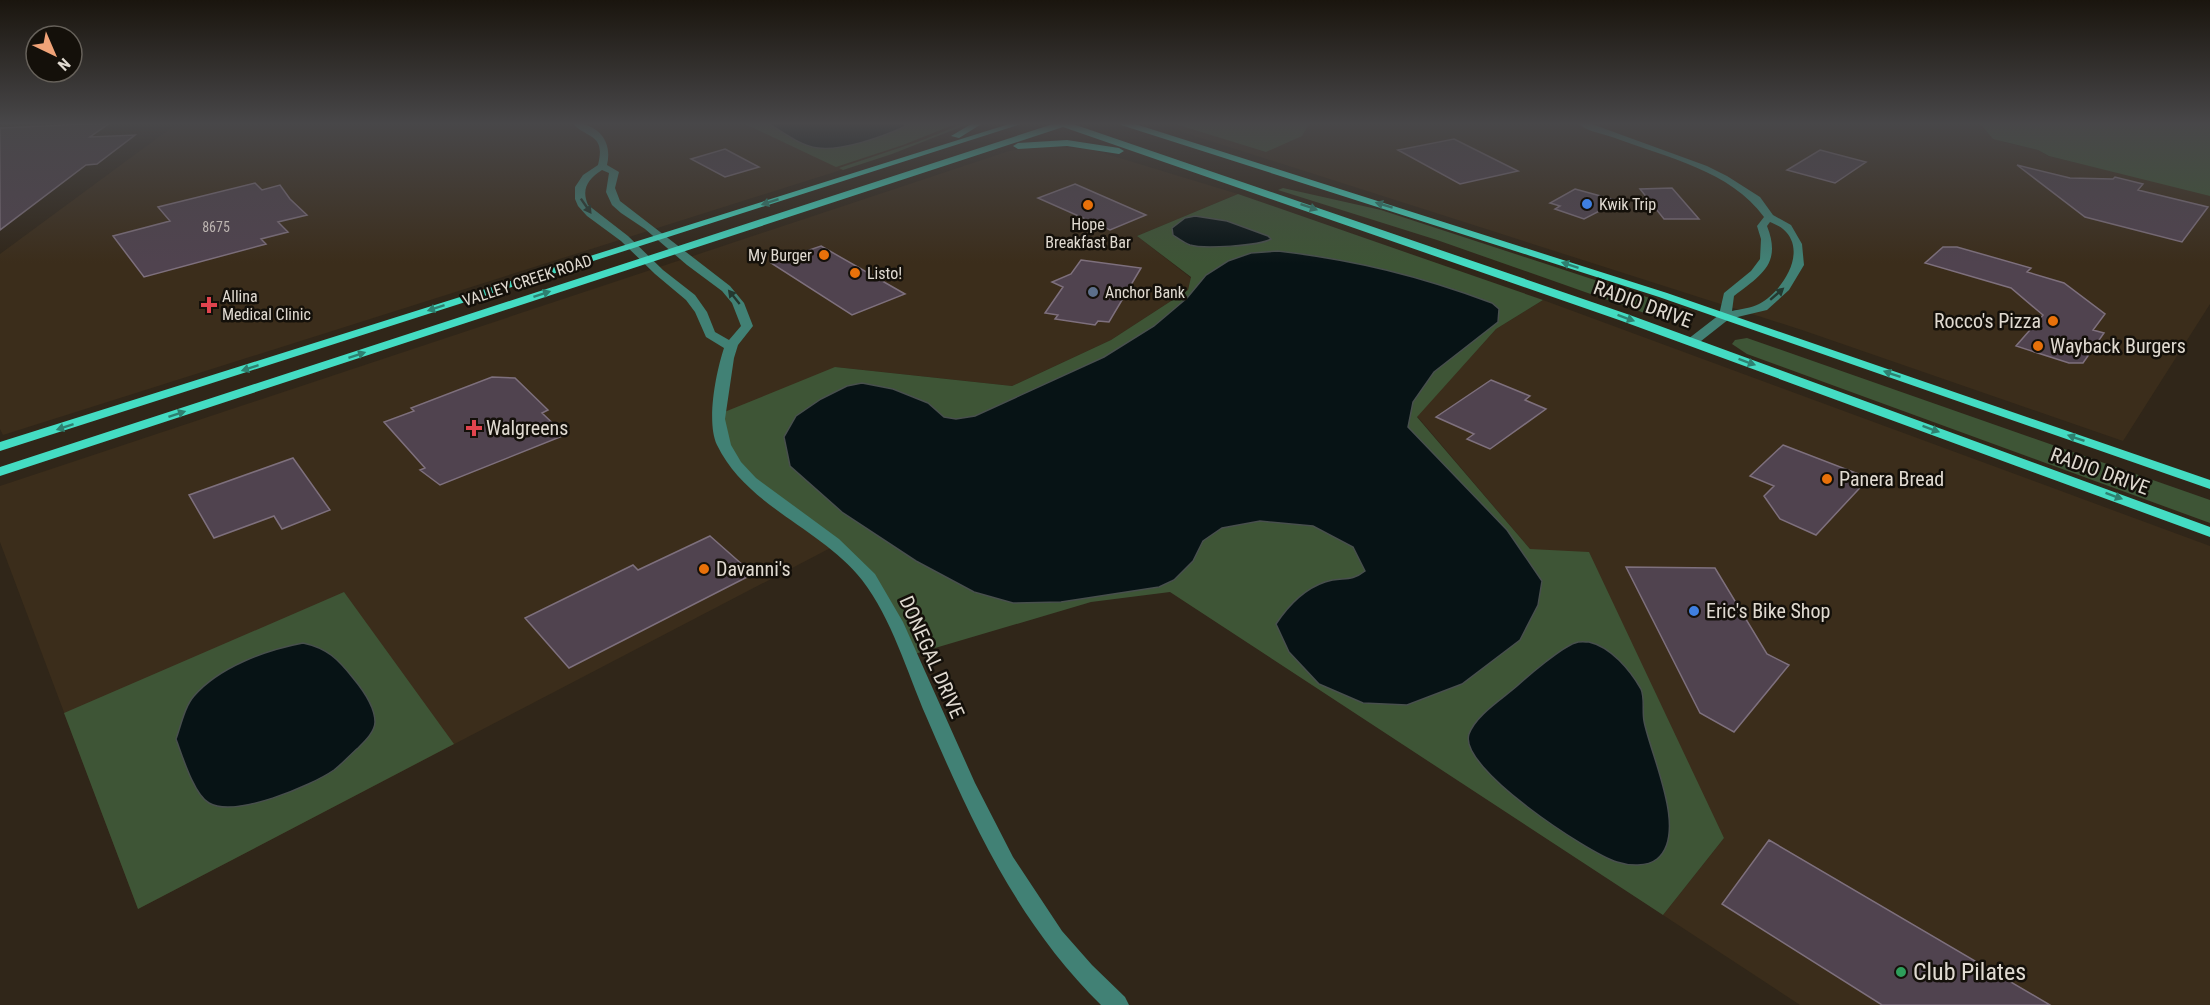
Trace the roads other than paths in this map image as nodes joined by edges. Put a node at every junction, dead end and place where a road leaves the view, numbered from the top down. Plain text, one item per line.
1 (595, 170) edge
2 (610, 170) edge
3 (871, 170) edge
4 (920, 170) edge
5 (1197, 170) edge
6 (1270, 170) edge
7 (1703, 170) edge
8 (1769, 216) junction
9 (661, 237) junction
10 (632, 246) junction
11 (676, 250) junction
12 (647, 260) junction
13 (1725, 316) junction
14 (1692, 342) junction
15 (730, 346) junction
16 (0, 447) edge
17 (0, 472) edge
18 (2210, 484) edge
19 (2210, 532) edge
20 (1117, 1005) edge

1 -> 10 street
2 - 9 street
3 -> 9 main road, VALLEY CREEK ROAD
4 - 11 main road, VALLEY CREEK ROAD
5 -> 14 main road, RADIO DRIVE
13 -> 6 main road, RADIO DRIVE
7 - 8 street
8 - 13 street
13 -> 8 street
9 - 10 main road, VALLEY CREEK ROAD
9 - 11 street
10 - 12 street
10 -> 16 main road, VALLEY CREEK ROAD
11 - 12 main road, VALLEY CREEK ROAD
15 -> 11 street, DONEGAL DRIVE
12 - 15 street
17 -> 12 main road, VALLEY CREEK ROAD
13 - 14 street
18 -> 13 main road, RADIO DRIVE
14 -> 19 main road, RADIO DRIVE
15 - 20 street, DONEGAL DRIVE

